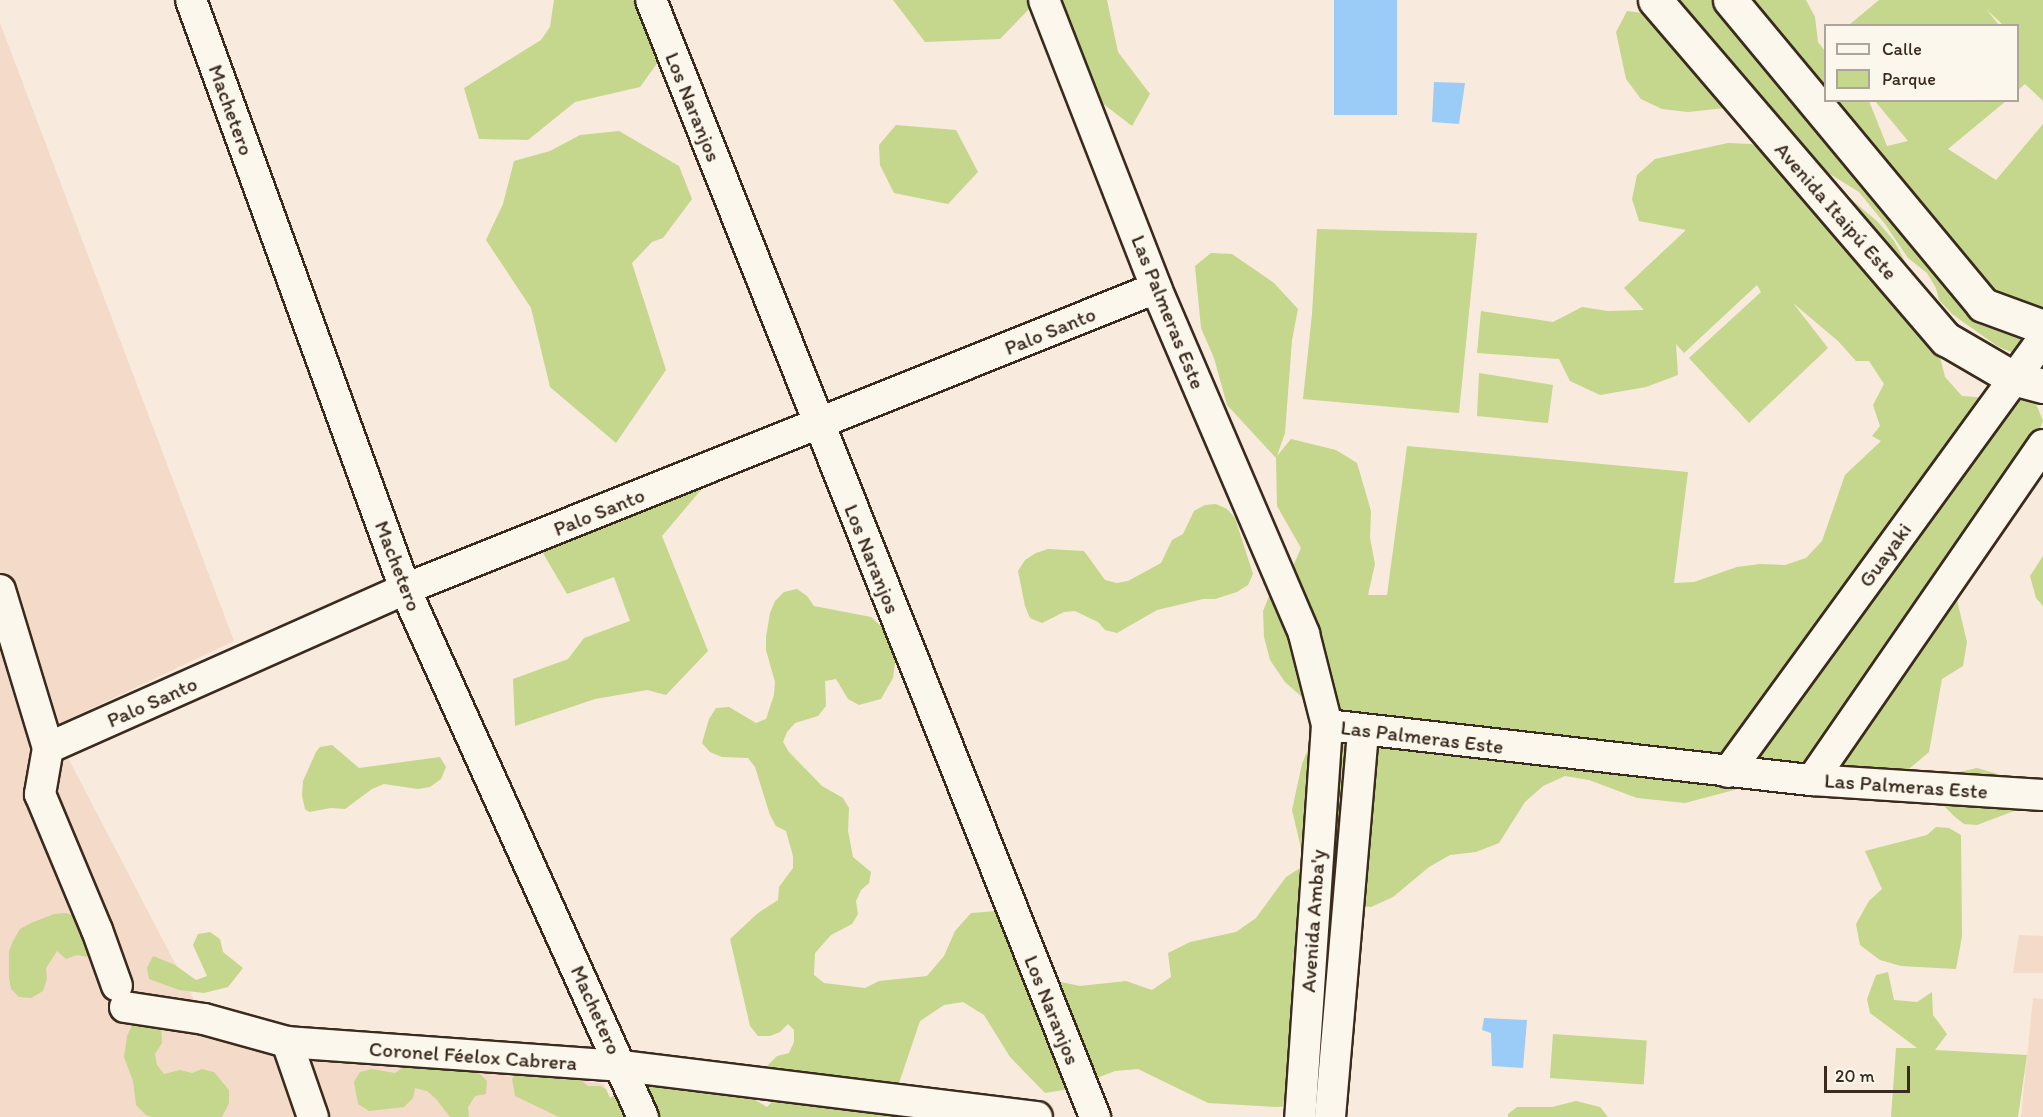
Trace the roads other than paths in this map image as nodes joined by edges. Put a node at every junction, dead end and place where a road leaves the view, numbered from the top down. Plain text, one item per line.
1 (191, 0) edge
2 (651, 0) edge
3 (1044, 0) edge
4 (1655, 0) edge
5 (1730, 0) edge
6 (1156, 288) junction
7 (2043, 327) edge
8 (2043, 339) edge
9 (2028, 382) edge
10 (819, 425) junction
11 (2043, 445) edge
12 (405, 589) junction
13 (0, 591) edge
14 (1327, 725) junction
15 (1363, 730) junction
16 (48, 748) junction
17 (1728, 772) junction
18 (1812, 780) junction
19 (2043, 795) edge
20 (287, 1042) junction
21 (622, 1066) junction
22 (313, 1117) edge
23 (643, 1117) edge
24 (1037, 1117) edge
25 (1095, 1117) edge
26 (1299, 1117) edge
27 (1330, 1117) edge

1 - 12 street, Machetero
2 - 10 street, Los Naranjos
3 - 6 street, Las Palmeras Este
4 - 9 street, Avenida Itaipú Este
5 - 7 street
6 - 10 street, Palo Santo
6 - 14 street, Las Palmeras Este
8 - 9 street, Guayaki
9 - 17 street, Guayaki
10 - 12 street, Palo Santo
10 - 25 street, Los Naranjos
11 - 18 street
12 - 16 street, Palo Santo
12 - 21 street, Machetero
13 - 16 street
14 - 15 street, Las Palmeras Este
14 - 26 street, Avenida Amba'y
15 - 17 street, Las Palmeras Este
15 - 27 street, Avenida Amba'y
16 - 20 street, Coronel Féelox Cabrera
17 - 18 street, Las Palmeras Este
18 - 19 street, Las Palmeras Este
20 - 21 street, Coronel Féelox Cabrera
20 - 22 street
21 - 23 street, Machetero
21 - 24 street, Coronel Féelox Cabrera

